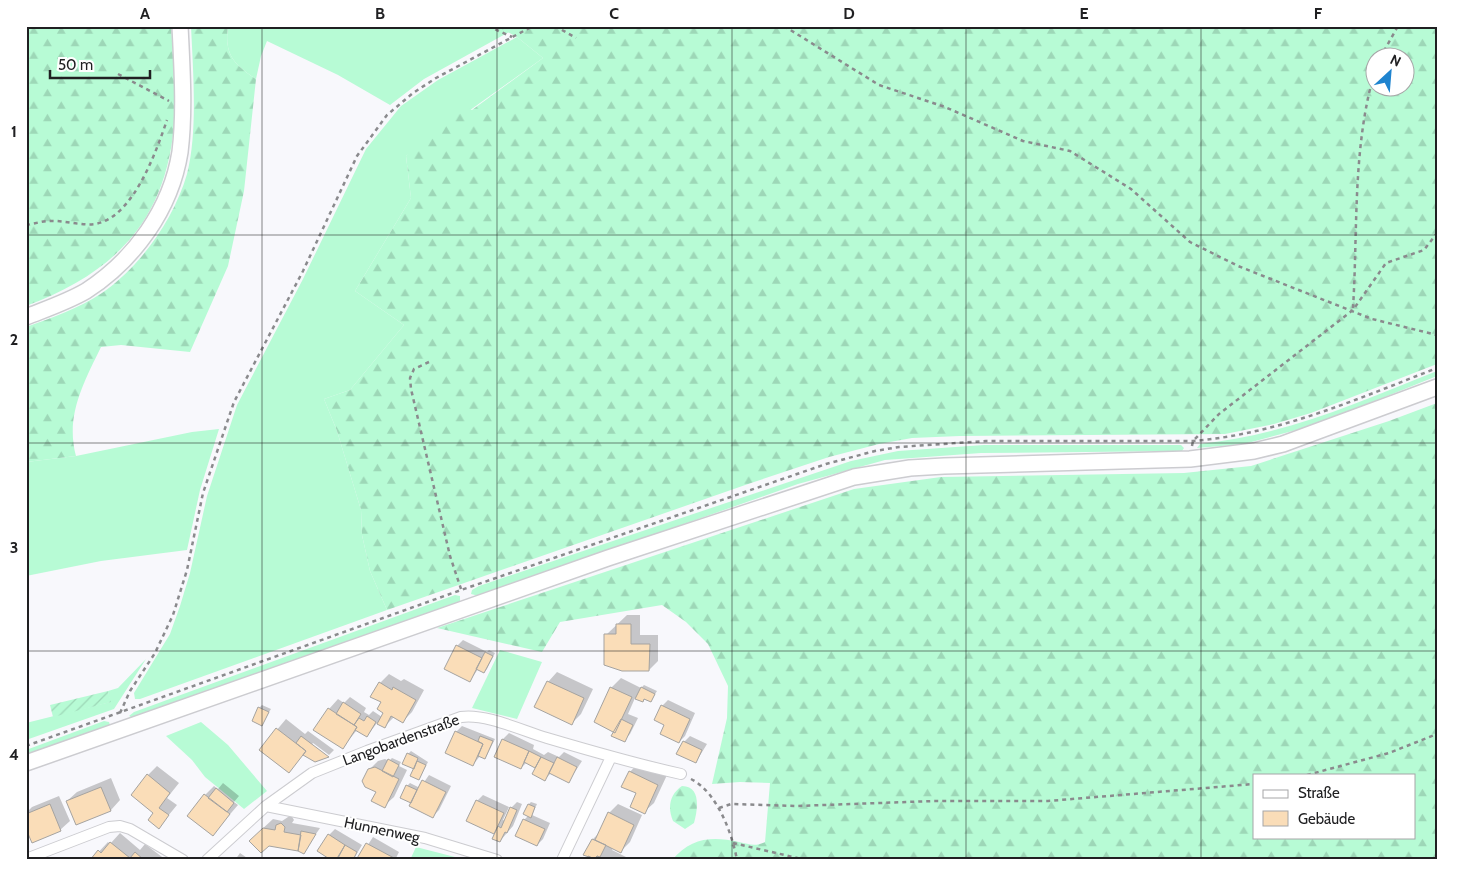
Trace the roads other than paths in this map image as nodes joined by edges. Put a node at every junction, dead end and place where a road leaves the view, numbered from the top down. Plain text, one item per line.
1 (180, 26) edge
2 (26, 317) edge
3 (1437, 387) edge
4 (611, 757) junction
5 (26, 763) edge
6 (681, 774) road end
7 (266, 806) junction
8 (26, 860) edge
9 (183, 860) edge
10 (207, 860) edge
11 (497, 860) edge
12 (562, 860) edge

1 - 2 main road
3 - 5 main road
4 - 6 street, Langobardenstraße
4 - 7 street, Langobardenstraße
4 - 12 street
7 - 10 street, Langobardenstraße
7 - 11 street, Hunnenweg
8 - 9 street

